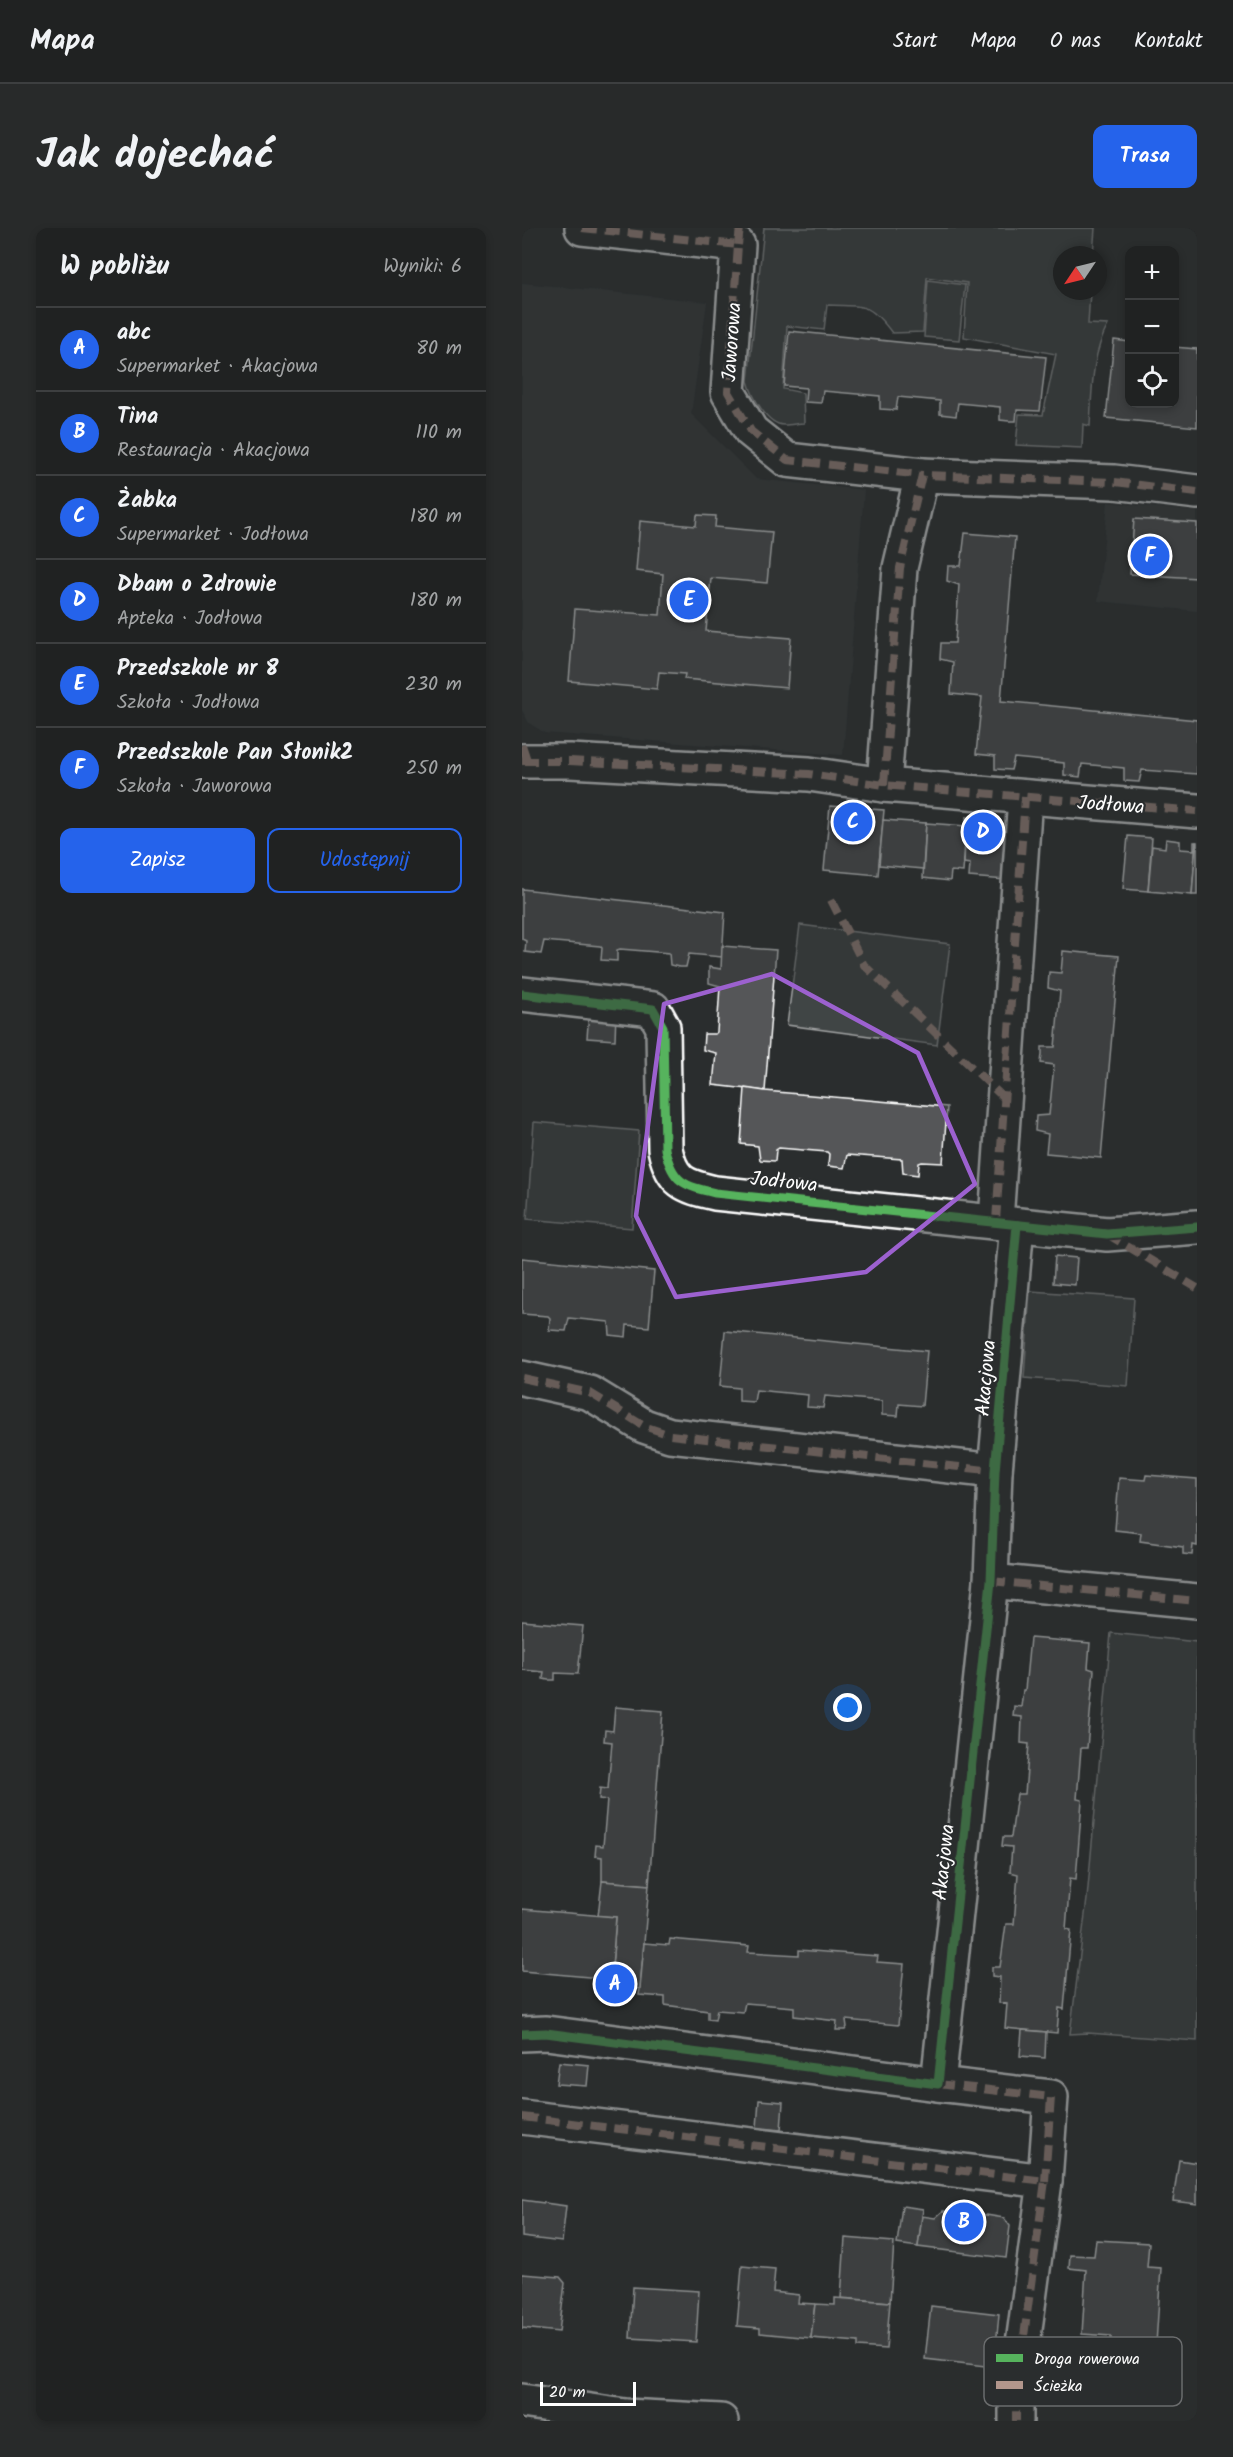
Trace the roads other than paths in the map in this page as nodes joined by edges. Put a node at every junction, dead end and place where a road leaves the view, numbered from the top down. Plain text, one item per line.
1 (582, 228) edge
2 (739, 236) edge
3 (922, 475) junction
4 (1197, 492) edge
5 (524, 755) edge
6 (884, 784) junction
7 (1025, 797) junction
8 (1197, 811) edge
9 (522, 994) edge
10 (1006, 1223) junction
11 (1197, 1227) edge
12 (522, 1378) edge
13 (995, 1471) junction
14 (991, 1581) junction
15 (1197, 1601) edge
16 (522, 2034) edge
17 (938, 2084) junction
18 (522, 2117) edge
19 (1045, 2181) junction
20 (1024, 2337) edge
21 (522, 2401) edge
22 (1017, 2406) edge
23 (624, 2419) edge
24 (721, 2421) edge
25 (1016, 2421) edge

1 - 2 street, Jaworowa
2 - 3 street, Jaworowa
3 - 4 street, Jaworowa
3 - 6 street
5 - 6 street, Jodłowa
6 - 7 street, Jodłowa
7 - 8 street, Jodłowa
7 - 10 street
9 - 10 street, Jodłowa
10 - 11 street, Jodłowa
10 - 13 street, Akacjowa
12 - 13 street
13 - 14 street, Akacjowa
14 - 15 street
14 - 17 street, Akacjowa
16 - 17 street
17 - 19 street
18 - 19 street
19 - 20 street
21 - 23 street
22 - 25 street
23 - 24 street

